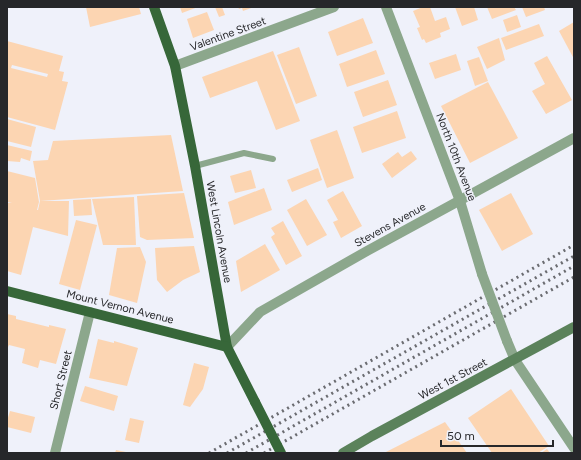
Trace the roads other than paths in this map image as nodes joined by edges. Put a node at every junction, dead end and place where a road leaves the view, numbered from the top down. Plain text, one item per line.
1 (154, 7) edge
2 (334, 7) edge
3 (386, 7) edge
4 (175, 66) junction
5 (574, 138) edge
6 (273, 159) dead end
7 (195, 166) junction
8 (460, 201) junction
9 (7, 291) edge
10 (90, 312) junction
11 (574, 328) edge
12 (228, 347) junction
13 (515, 360) junction
14 (574, 448) edge
15 (345, 452) edge
16 (55, 453) edge
17 (281, 453) edge

1 - 4 main road, West Lincoln Avenue
2 - 4 street, Valentine Street
3 - 8 street, North 10th Avenue
4 - 7 main road, West Lincoln Avenue
5 - 8 street, Stevens Avenue
6 - 7 lane
7 - 12 main road, West Lincoln Avenue
8 - 12 street, Stevens Avenue
8 - 13 street, North 10th Avenue, bridge
9 - 10 main road, Mount Vernon Avenue
10 - 12 main road, Mount Vernon Avenue
10 - 16 street, Short Street
11 - 13 main road, West 1st Street
12 - 17 main road, West Lincoln Avenue, bridge
13 - 14 street, North 10th Avenue
13 - 15 main road, West 1st Street

